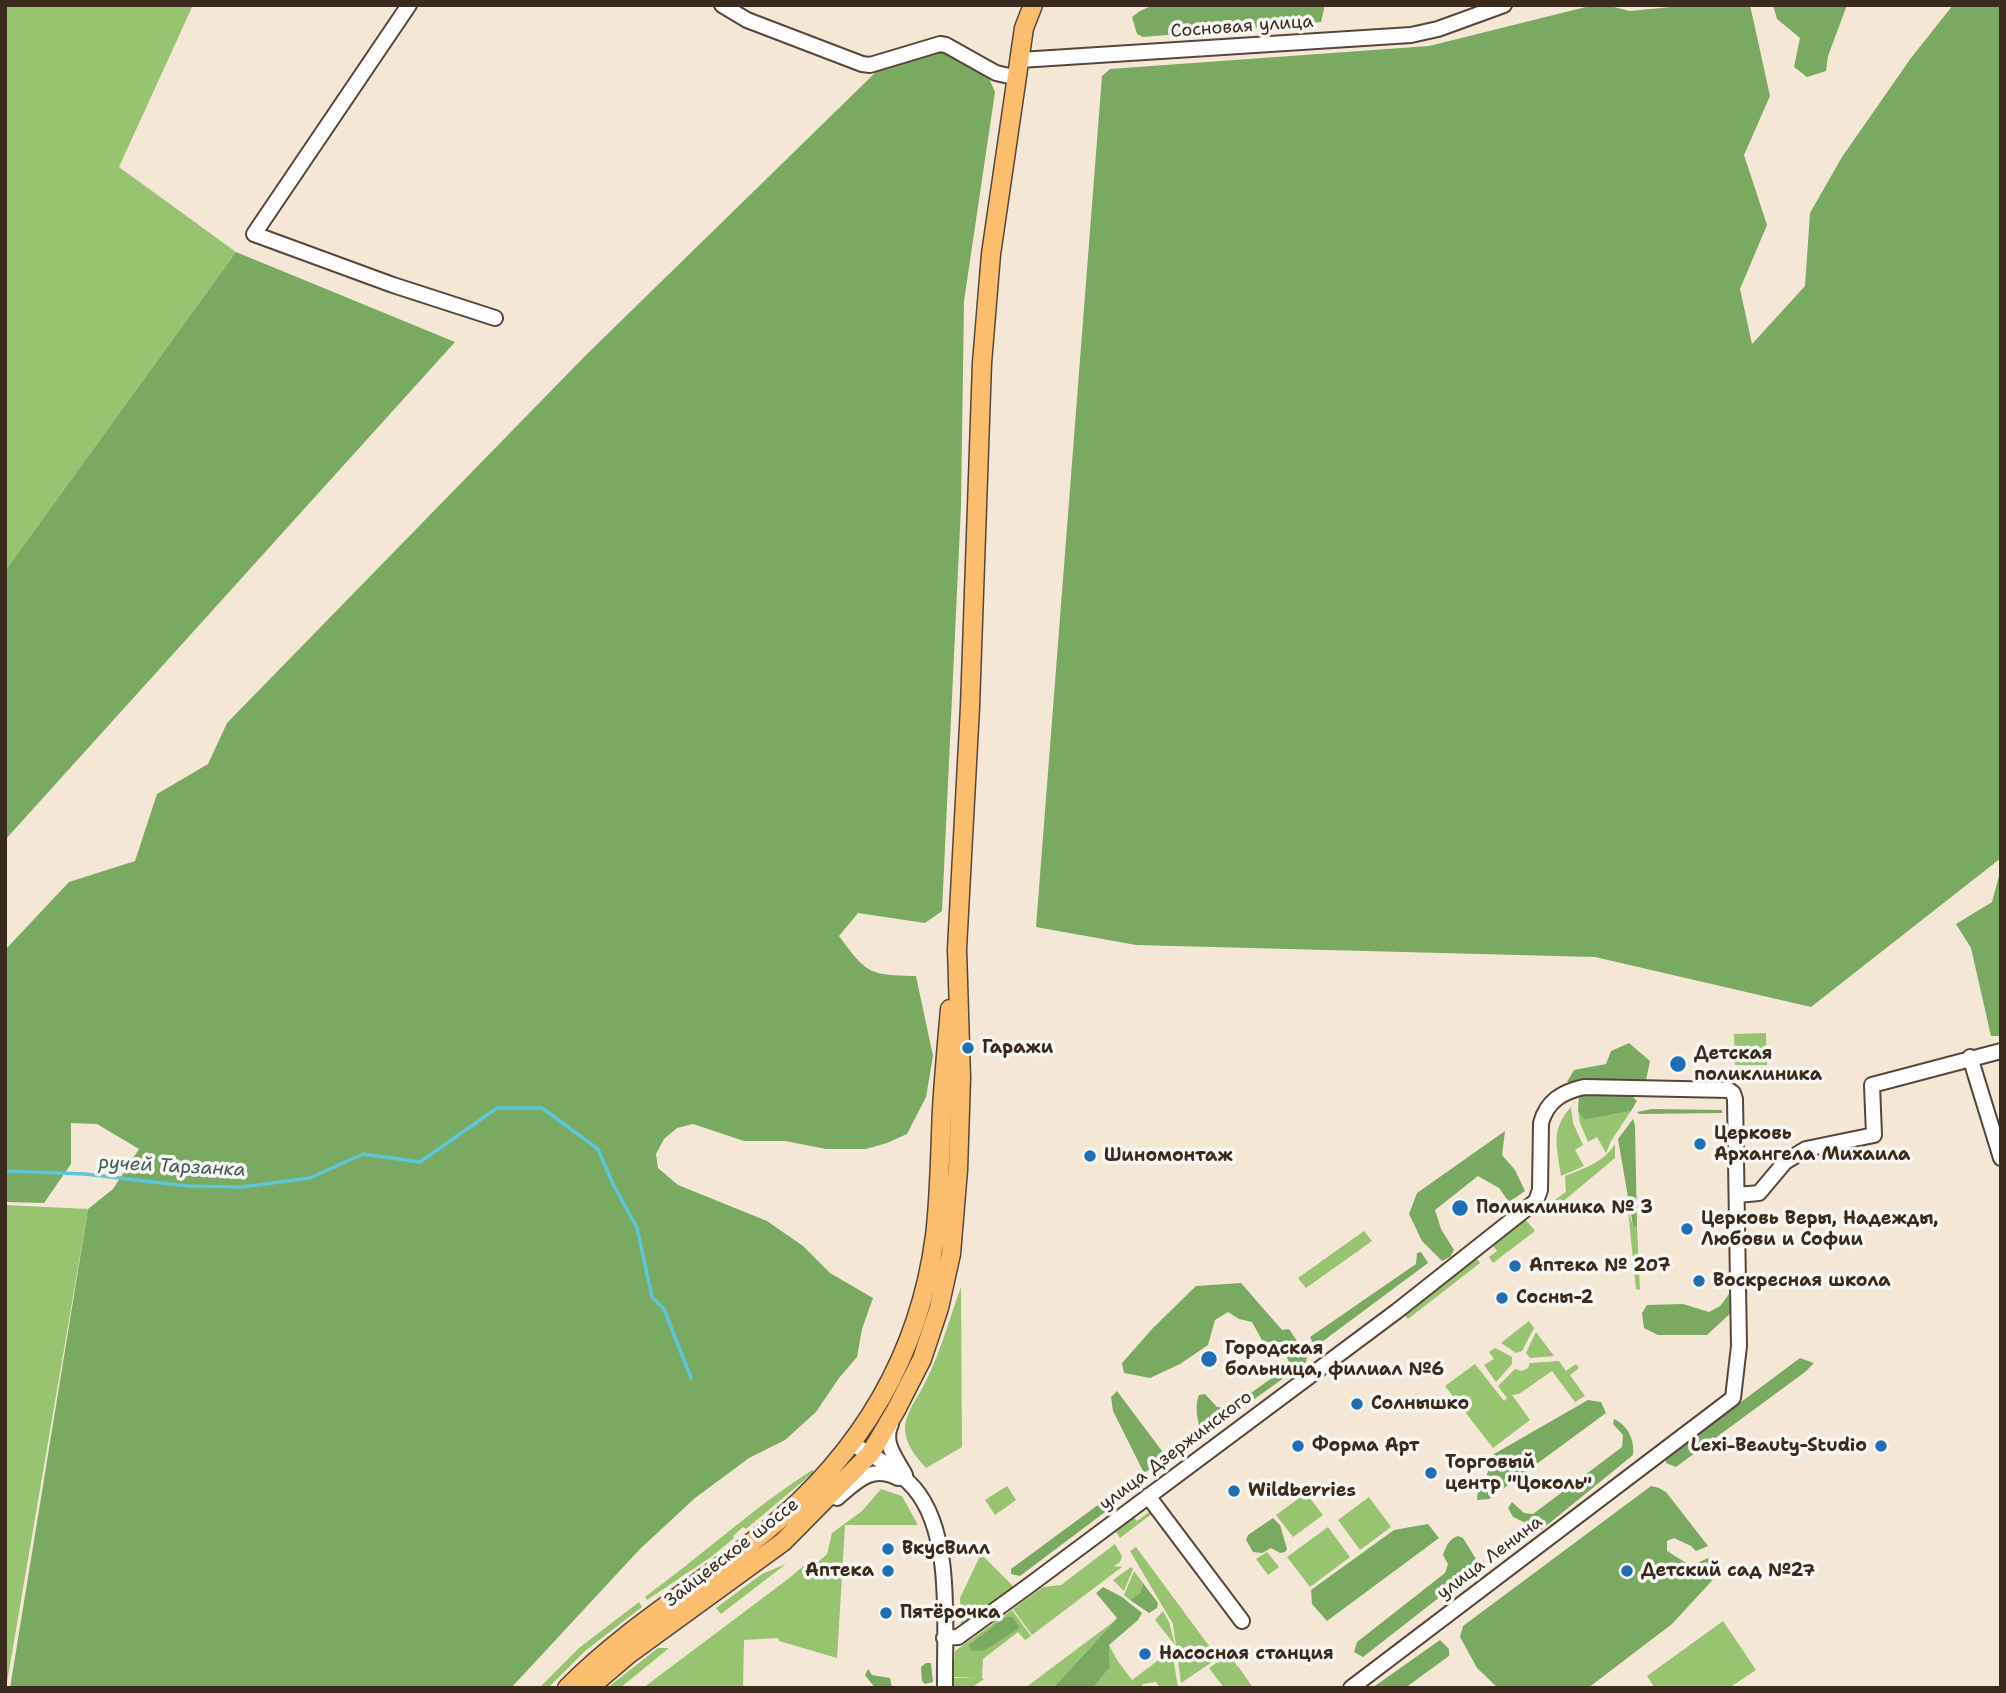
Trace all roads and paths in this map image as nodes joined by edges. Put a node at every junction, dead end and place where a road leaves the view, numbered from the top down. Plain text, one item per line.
1 (409, 5) edge
2 (722, 5) edge
3 (1017, 5) edge
4 (1033, 5) edge
5 (1504, 5) edge
6 (1024, 28) junction
7 (1019, 69) junction
8 (495, 318) dead end
9 (957, 950) junction
10 (2001, 1051) edge
11 (1970, 1057) junction
12 (2001, 1158) edge
13 (1737, 1195) junction
14 (899, 1365) junction
15 (897, 1410) junction
16 (852, 1444) junction
17 (870, 1454) junction
18 (911, 1485) junction
19 (1148, 1496) junction
20 (783, 1542) junction
21 (1242, 1621) dead end
22 (944, 1646) junction
23 (566, 1688) edge
24 (589, 1688) edge
25 (945, 1688) edge
26 (1351, 1688) edge

1 - 8 street
2 - 7 street
3 - 6 main road
4 - 6 main road
5 - 7 street, Сосновая улица
6 - 7 main road
7 - 9 main road
9 - 14 main road, Зайцевское шоссе
9 - 15 main road, Зайцевское шоссе
10 - 11 street
11 - 12 street
11 - 13 street
13 - 19 street, улица Дзержинского
13 - 26 street, улица Ленина
14 - 16 main road, Зайцевское шоссе
14 - 17 street
15 - 17 main road, Зайцевское шоссе
15 - 18 street
16 - 17 street
16 - 23 main road, Зайцевское шоссе
17 - 18 street
17 - 20 main road, Зайцевское шоссе
18 - 20 street
18 - 22 street
19 - 21 street
19 - 22 street, улица Дзержинского
20 - 24 main road, Зайцевское шоссе
22 - 25 street

